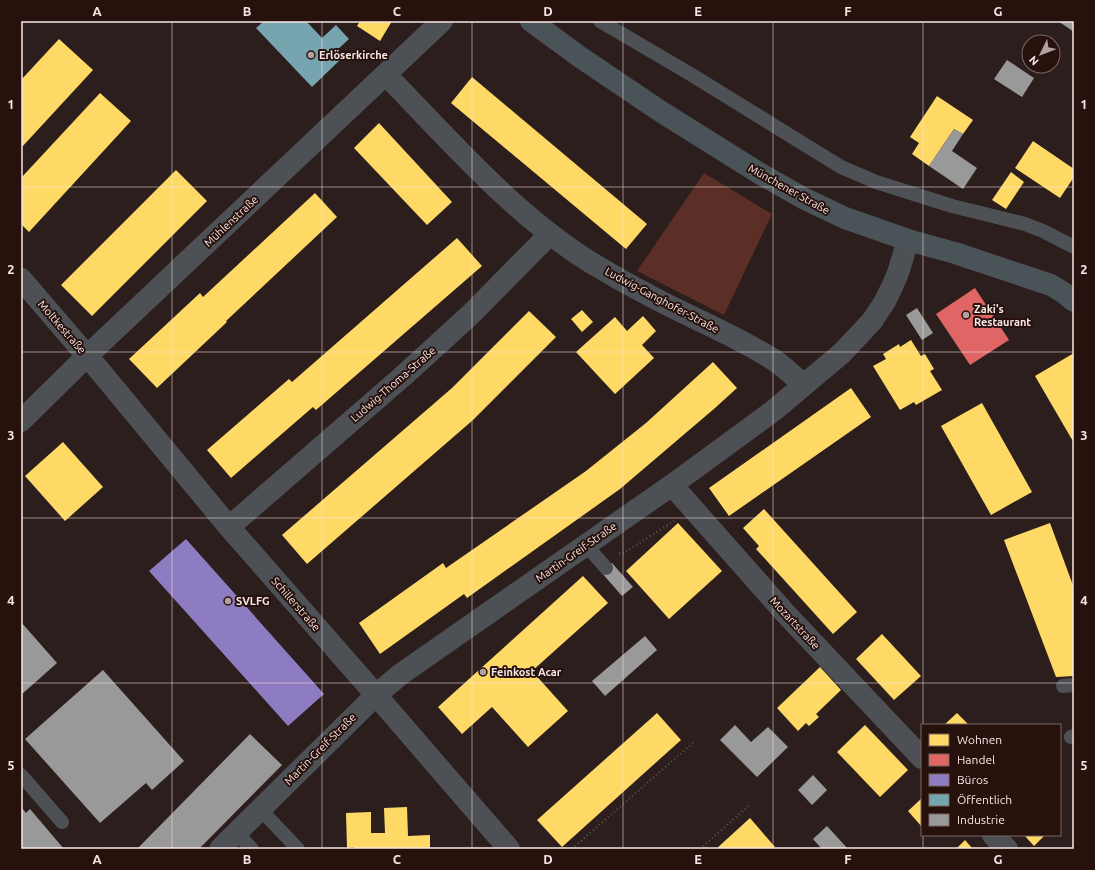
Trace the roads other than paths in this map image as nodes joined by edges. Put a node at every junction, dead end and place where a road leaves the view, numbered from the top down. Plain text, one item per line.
1 (442, 21) edge
2 (531, 21) edge
3 (600, 21) edge
4 (386, 74) junction
5 (550, 234) junction
6 (908, 240) junction
7 (1074, 247) edge
8 (21, 279) edge
9 (1074, 300) edge
10 (87, 356) junction
11 (804, 385) junction
12 (21, 421) edge
13 (672, 485) junction
14 (228, 527) junction
15 (590, 550) junction
16 (606, 568) dead end
17 (376, 694) junction
18 (921, 757) edge
19 (21, 775) edge
20 (260, 809) junction
21 (62, 822) dead end
22 (237, 833) junction
23 (995, 836) edge
24 (220, 849) edge
25 (252, 849) edge
26 (298, 849) edge
27 (509, 849) edge
28 (1006, 849) edge

1 - 4 street, Mühlenstraße
2 - 6 street, Münchener Straße
3 - 7 lane
4 - 5 street, Ludwig-Ganghofer-Straße
4 - 10 street, Mühlenstraße
5 - 11 street, Ludwig-Ganghofer-Straße
5 - 14 street, Ludwig-Thoma-Straße
6 - 9 street, Münchener Straße
6 - 11 street, Martin-Greif-Straße
8 - 10 street, Moltkestraße
10 - 12 street, Mühlenstraße
10 - 14 street, Schillerstraße
11 - 13 street, Martin-Greif-Straße
13 - 15 street, Martin-Greif-Straße
13 - 18 street, Mozartstraße
14 - 17 street, Schillerstraße
15 - 16 lane
15 - 17 street, Martin-Greif-Straße
17 - 20 street, Martin-Greif-Straße
17 - 27 street, Schillerstraße
19 - 21 lane
20 - 22 street, Martin-Greif-Straße
20 - 26 lane
22 - 24 street, Martin-Greif-Straße
22 - 25 lane
23 - 28 street

